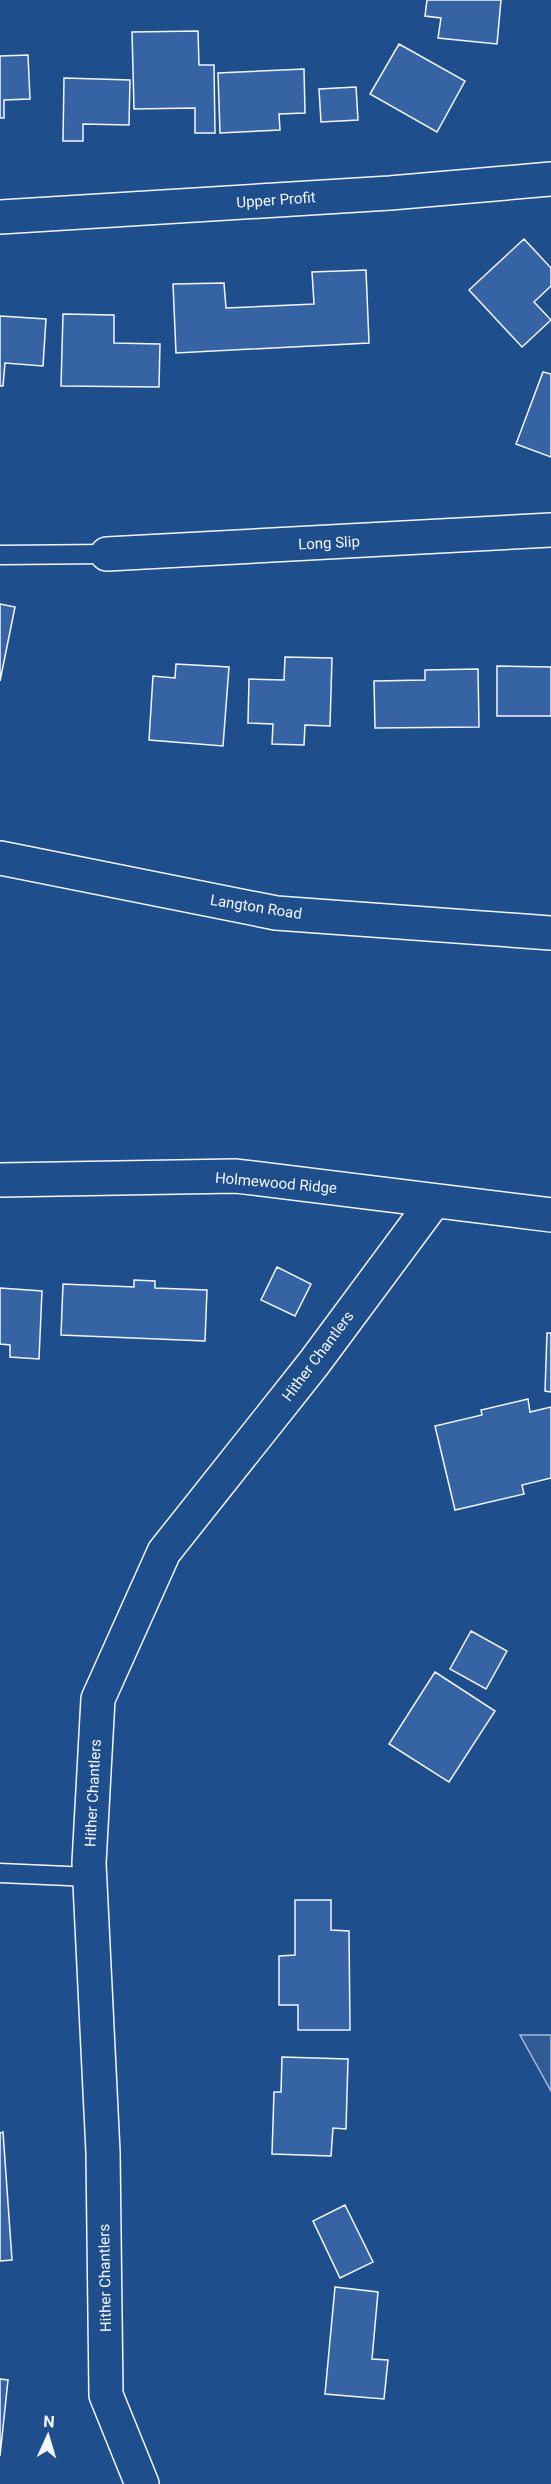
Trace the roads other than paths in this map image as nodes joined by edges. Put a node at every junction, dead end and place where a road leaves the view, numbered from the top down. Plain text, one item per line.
1 (551, 179) edge
2 (0, 217) edge
3 (551, 530) edge
4 (107, 554) joint
5 (0, 555) edge
6 (0, 858) edge
7 (551, 933) edge
8 (0, 1180) edge
9 (434, 1201) junction
10 (551, 1215) edge
11 (0, 1874) edge
12 (90, 1877) junction
13 (142, 2484) edge

1 - 2 street, Upper Profit
3 - 4 street, Long Slip
4 - 5 lane
6 - 7 street, Langton Road
8 - 9 street, Holmewood Ridge
9 - 10 street, Holmewood Ridge
9 - 12 street, Hither Chantlers
11 - 12 lane
12 - 13 street, Hither Chantlers

